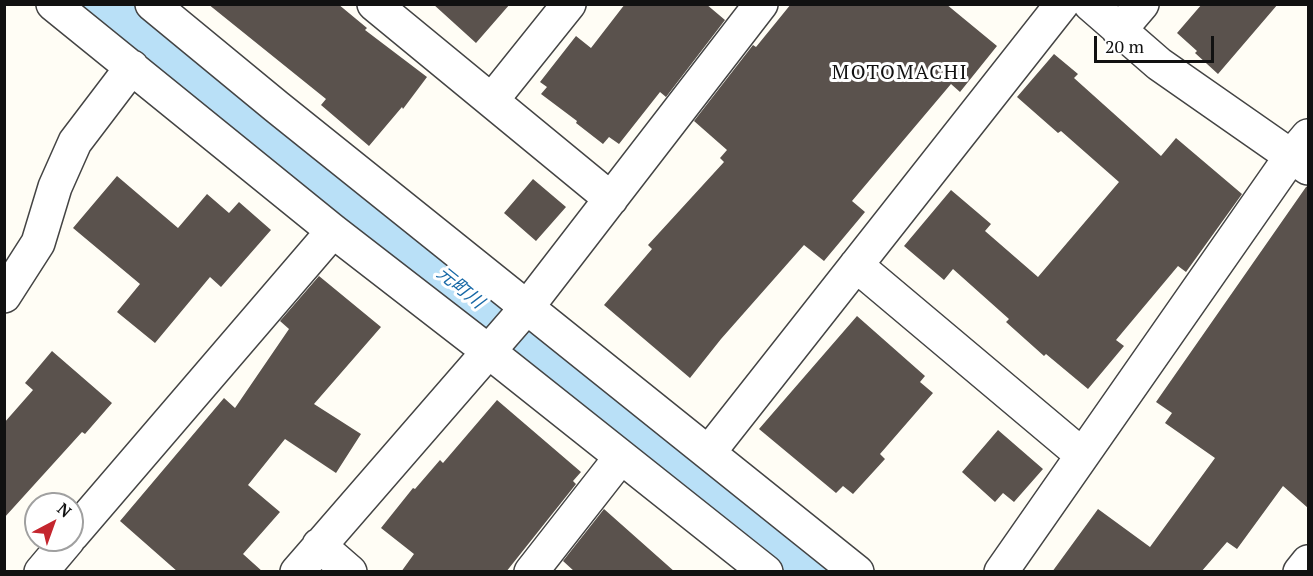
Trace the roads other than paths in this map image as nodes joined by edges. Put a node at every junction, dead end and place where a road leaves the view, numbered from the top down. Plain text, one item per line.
1 (53, 4) edge
2 (152, 4) edge
3 (374, 4) edge
4 (569, 4) edge
5 (761, 4) edge
6 (1062, 4) edge
7 (1090, 4) edge
8 (1142, 4) edge
9 (1119, 31) junction
10 (132, 67) junction
11 (492, 100) junction
12 (1303, 153) edge
13 (611, 199) junction
14 (333, 231) junction
15 (856, 265) junction
16 (4, 296) edge
17 (528, 306) junction
18 (488, 351) junction
19 (710, 452) junction
20 (1082, 455) junction
21 (621, 457) junction
22 (84, 521) edge
23 (319, 545) junction
24 (58, 552) edge
25 (1308, 562) edge
26 (41, 572) edge
27 (297, 572) edge
28 (350, 572) edge
29 (531, 572) edge
30 (766, 572) edge
31 (857, 572) edge
32 (1001, 572) edge
33 (1300, 572) edge

1 - 10 street
2 - 17 street
3 - 11 street
4 - 11 street
5 - 13 street
6 - 15 street
7 - 9 street
8 - 9 street
9 - 12 street
10 - 14 street
10 - 16 street
11 - 13 street
12 - 20 street
13 - 17 street
14 - 18 street
14 - 22 street
15 - 19 street
15 - 20 street
17 - 18 street
17 - 19 street
18 - 21 street
18 - 23 street
19 - 31 street
20 - 32 street
21 - 29 street
21 - 30 street
23 - 27 street
23 - 28 street
24 - 26 street
25 - 33 street

